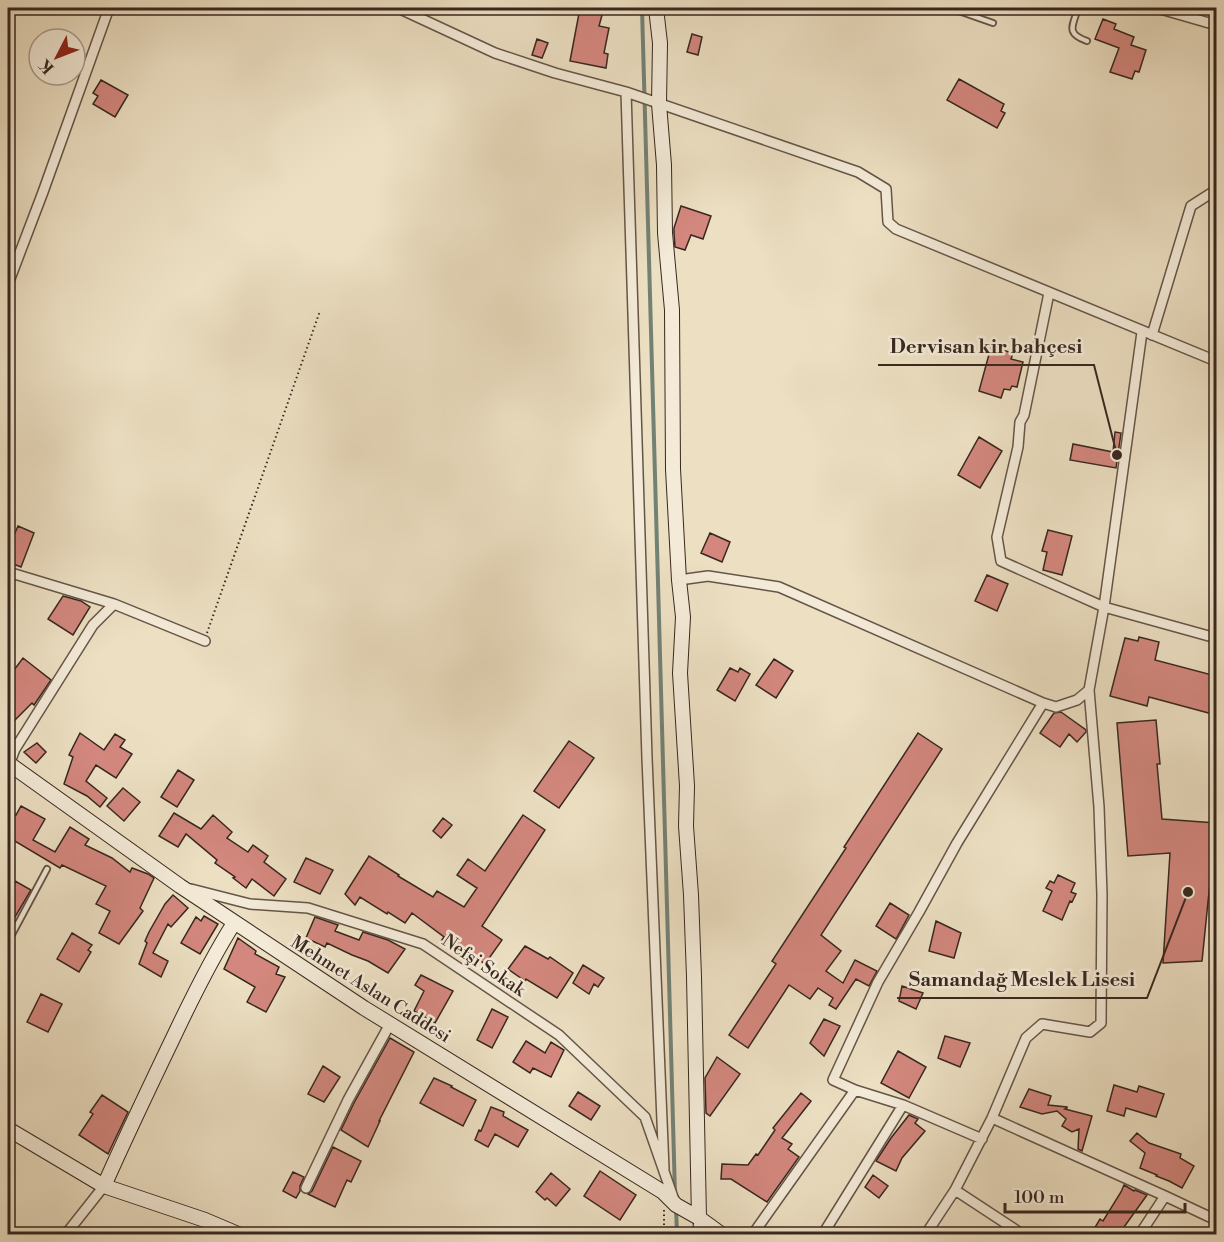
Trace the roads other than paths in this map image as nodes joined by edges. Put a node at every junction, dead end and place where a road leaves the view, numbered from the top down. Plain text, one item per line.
1 (109, 8) edge
2 (398, 8) edge
3 (656, 8) edge
4 (950, 8) edge
5 (1078, 8) edge
6 (1156, 8) edge
7 (993, 23) dead end
8 (1216, 25) edge
9 (1087, 41) dead end
10 (626, 92) junction
11 (659, 104) junction
12 (1216, 190) edge
13 (8, 284) edge
14 (1049, 293) junction
15 (1147, 334) junction
16 (1216, 361) edge
17 (8, 572) edge
18 (679, 580) junction
19 (114, 604) junction
20 (1104, 607) junction
21 (1216, 638) edge
22 (205, 641) road end
23 (1089, 690) junction
24 (1043, 703) junction
25 (8, 765) edge
26 (47, 869) dead end
27 (180, 886) junction
28 (234, 923) junction
29 (8, 942) edge
30 (390, 1024) junction
31 (855, 1090) junction
32 (903, 1105) junction
33 (992, 1118) junction
34 (8, 1129) edge
35 (982, 1139) junction
36 (664, 1169) junction
37 (104, 1186) junction
38 (306, 1188) dead end
39 (955, 1190) junction
40 (1165, 1196) junction
41 (676, 1205) junction
42 (699, 1218) junction
43 (1216, 1220) edge
44 (66, 1234) edge
45 (238, 1234) edge
46 (698, 1234) edge
47 (721, 1234) edge
48 (753, 1234) edge
49 (824, 1234) edge
50 (926, 1234) edge
51 (1022, 1234) edge
52 (1140, 1234) edge

1 - 13 street
2 - 10 street
3 - 11 street
4 - 7 lane
5 - 9 lane
6 - 8 street
10 - 11 street
10 - 36 street
11 - 14 street
11 - 18 street
12 - 15 street
14 - 15 street
14 - 20 street
15 - 16 street
15 - 20 street
17 - 19 street
18 - 24 street
18 - 42 street
19 - 22 street
19 - 25 street
20 - 21 street
20 - 23 street
23 - 24 street
23 - 33 street
24 - 31 street
25 - 27 street, Mehmet Aslan Caddesi
26 - 29 lane
27 - 28 street, Mehmet Aslan Caddesi
27 - 36 street, Nefşi Sokak
28 - 30 street, Mehmet Aslan Caddesi
28 - 37 street
30 - 38 street
30 - 41 street, Mehmet Aslan Caddesi
31 - 32 street
31 - 48 street
32 - 35 street
32 - 49 street
33 - 35 street
33 - 40 street
34 - 37 street
35 - 39 street
36 - 41 street, Nefşi Sokak
37 - 44 street
37 - 45 street
39 - 50 street
39 - 51 street
40 - 43 street
40 - 52 street
41 - 42 street, Mehmet Aslan Caddesi
42 - 46 street
42 - 47 street, Mehmet Aslan Caddesi

